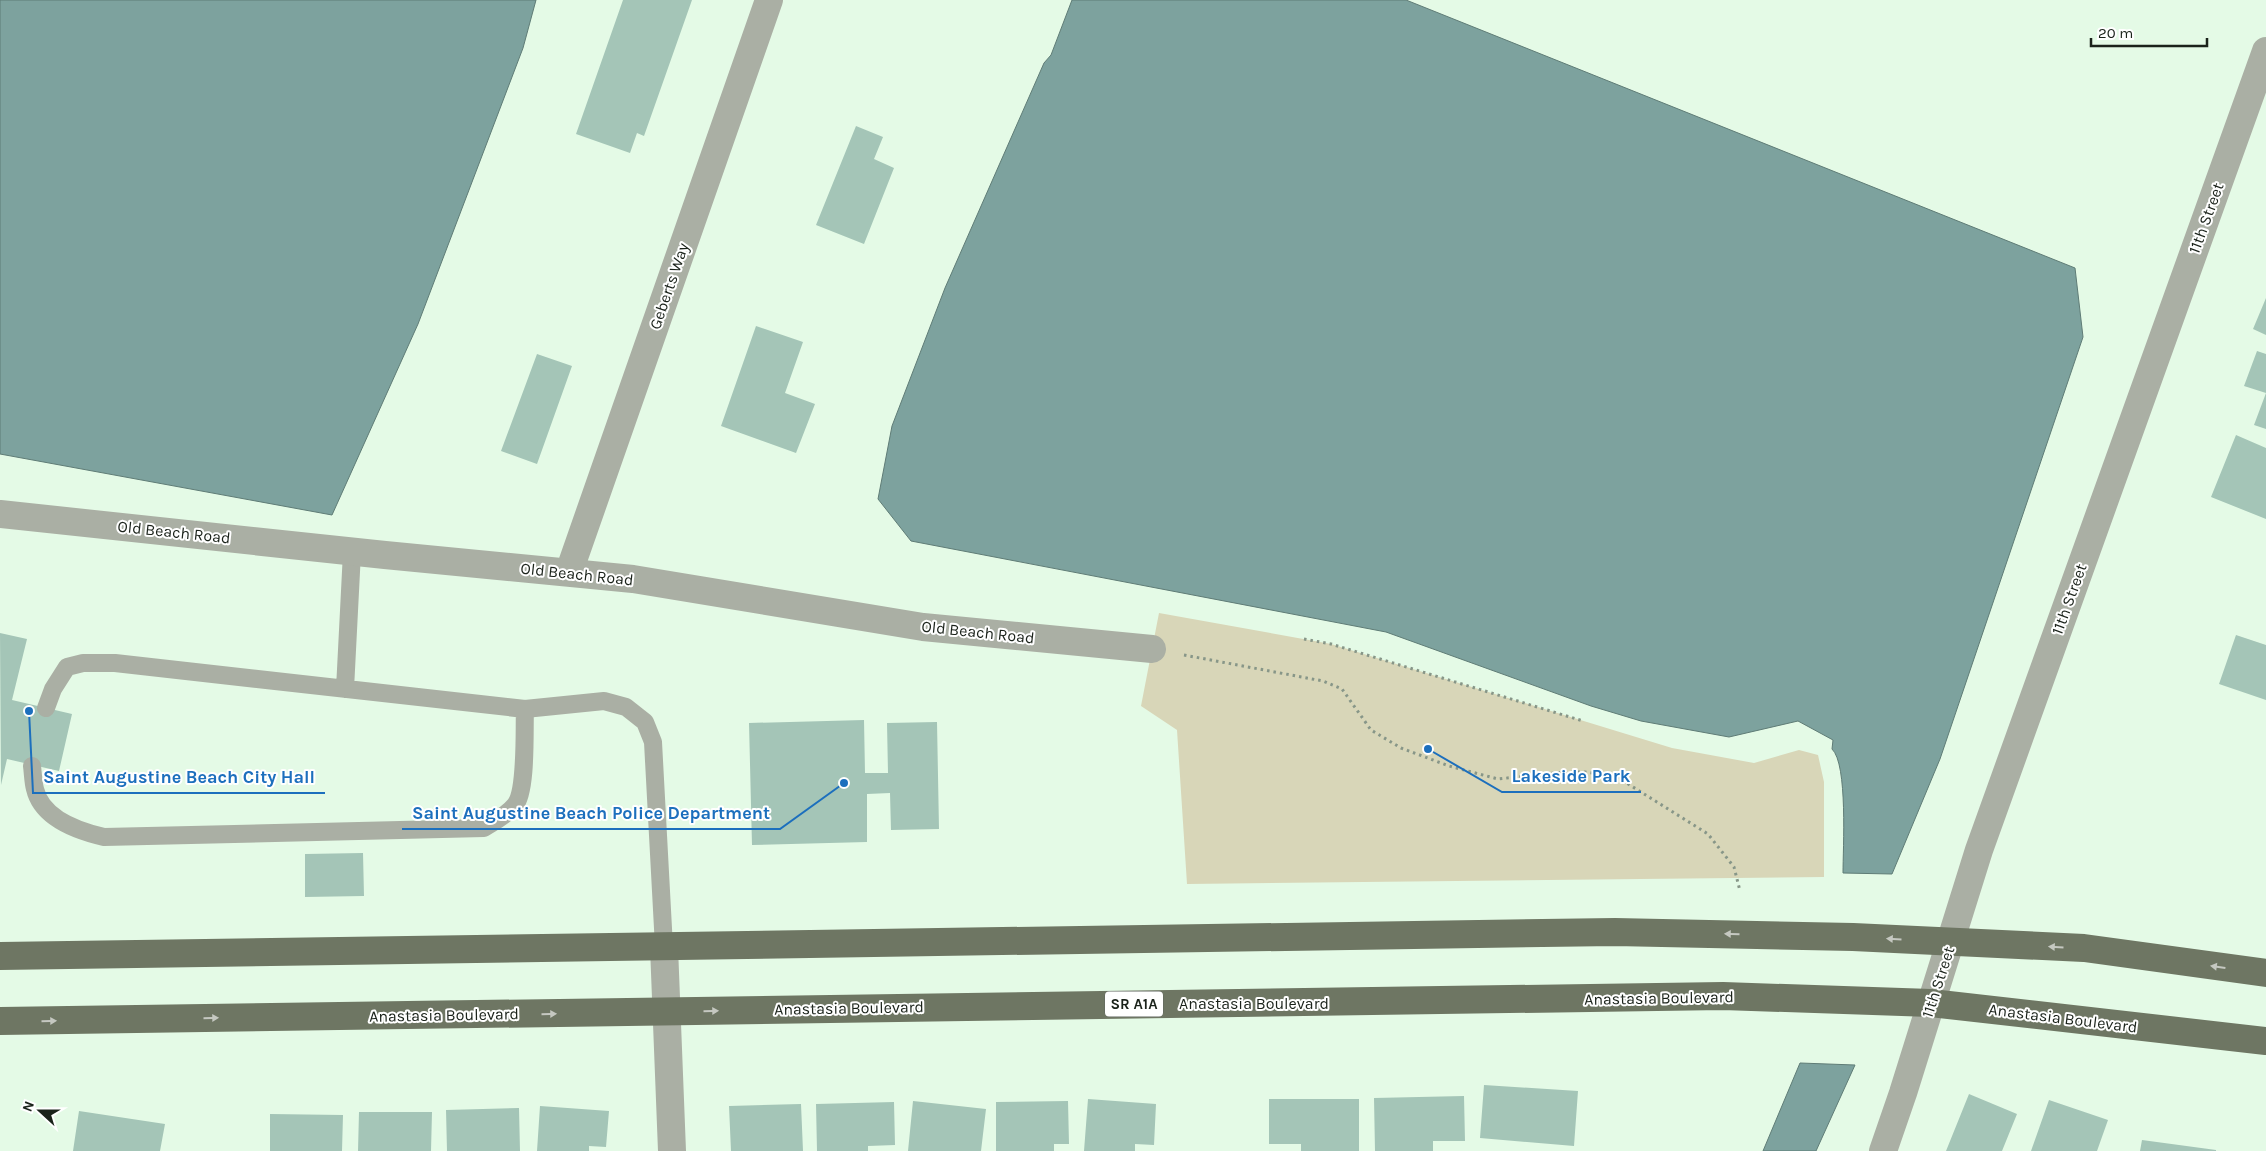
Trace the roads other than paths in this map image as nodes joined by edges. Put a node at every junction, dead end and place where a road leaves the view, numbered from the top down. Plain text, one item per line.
1 (768, 0) edge
2 (2266, 51) edge
3 (0, 514) edge
4 (352, 552) junction
5 (569, 572) junction
6 (1152, 649) road end
7 (345, 689) junction
8 (46, 708) dead end
9 (525, 709) junction
10 (32, 766) dead end
11 (1950, 942) junction
12 (664, 947) junction
13 (0, 956) edge
14 (2266, 973) edge
15 (1931, 1003) junction
16 (665, 1012) junction
17 (0, 1021) edge
18 (2266, 1041) edge
19 (672, 1151) edge
20 (1883, 1151) edge

1 - 5 street, Geberts Way
2 - 11 street, 11th Street
3 - 4 street, Old Beach Road
4 - 5 street, Old Beach Road
4 - 7 lane
5 - 6 street, Old Beach Road
7 - 8 lane
7 - 9 lane
9 - 10 lane
9 - 12 lane
11 -> 12 main road
14 -> 11 main road
11 - 15 street, 11th Street
12 - 13 main road
12 - 16 street
16 -> 15 main road, Anastasia Boulevard / SR A1A
15 - 18 main road, Anastasia Boulevard / SR A1A
15 - 20 street, 11th Street
17 -> 16 main road, Anastasia Boulevard / SR A1A
16 - 19 street

